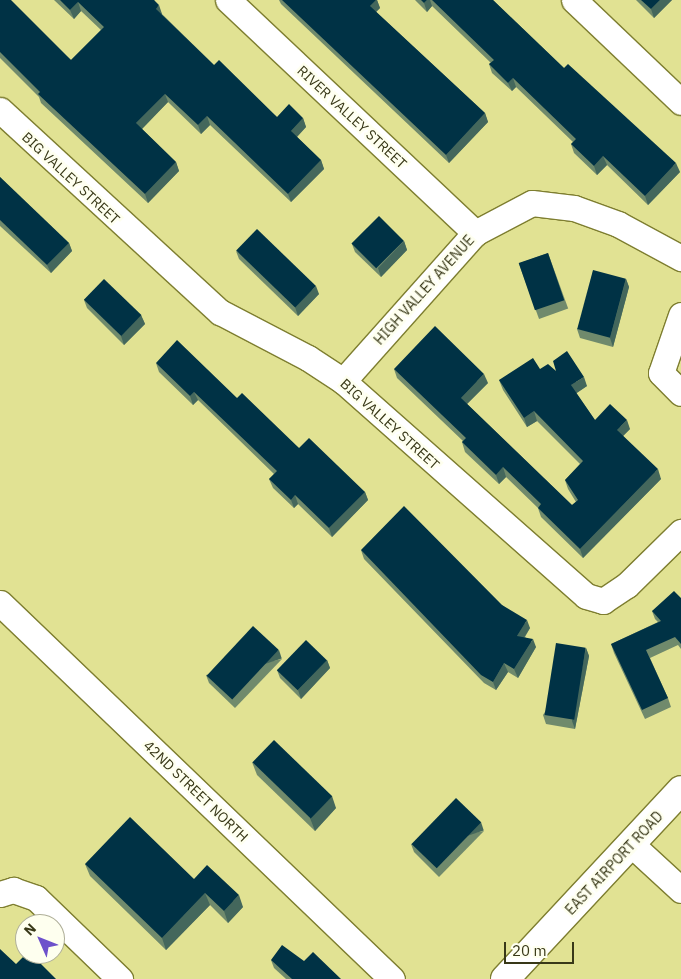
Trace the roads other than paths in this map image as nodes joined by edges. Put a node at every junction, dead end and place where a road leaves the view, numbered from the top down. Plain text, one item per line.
1 (228, 0) edge
2 (574, 0) edge
3 (681, 102) edge
4 (0, 110) edge
5 (476, 233) junction
6 (681, 258) edge
7 (681, 315) edge
8 (343, 381) junction
9 (681, 393) edge
10 (681, 532) edge
11 (0, 603) edge
12 (681, 790) edge
13 (631, 844) junction
14 (681, 890) edge
15 (0, 894) edge
16 (120, 979) edge
17 (392, 979) edge
18 (505, 979) edge

1 - 5 street, RIVER VALLEY STREET
2 - 3 street
4 - 8 street, BIG VALLEY STREET
5 - 6 street, HIGH VALLEY AVENUE
5 - 8 street, HIGH VALLEY AVENUE
7 - 9 street
8 - 10 street, BIG VALLEY STREET
11 - 17 street, 42ND STREET NORTH
12 - 13 street, EAST AIRPORT ROAD
13 - 14 street
13 - 18 street, EAST AIRPORT ROAD
15 - 16 street

